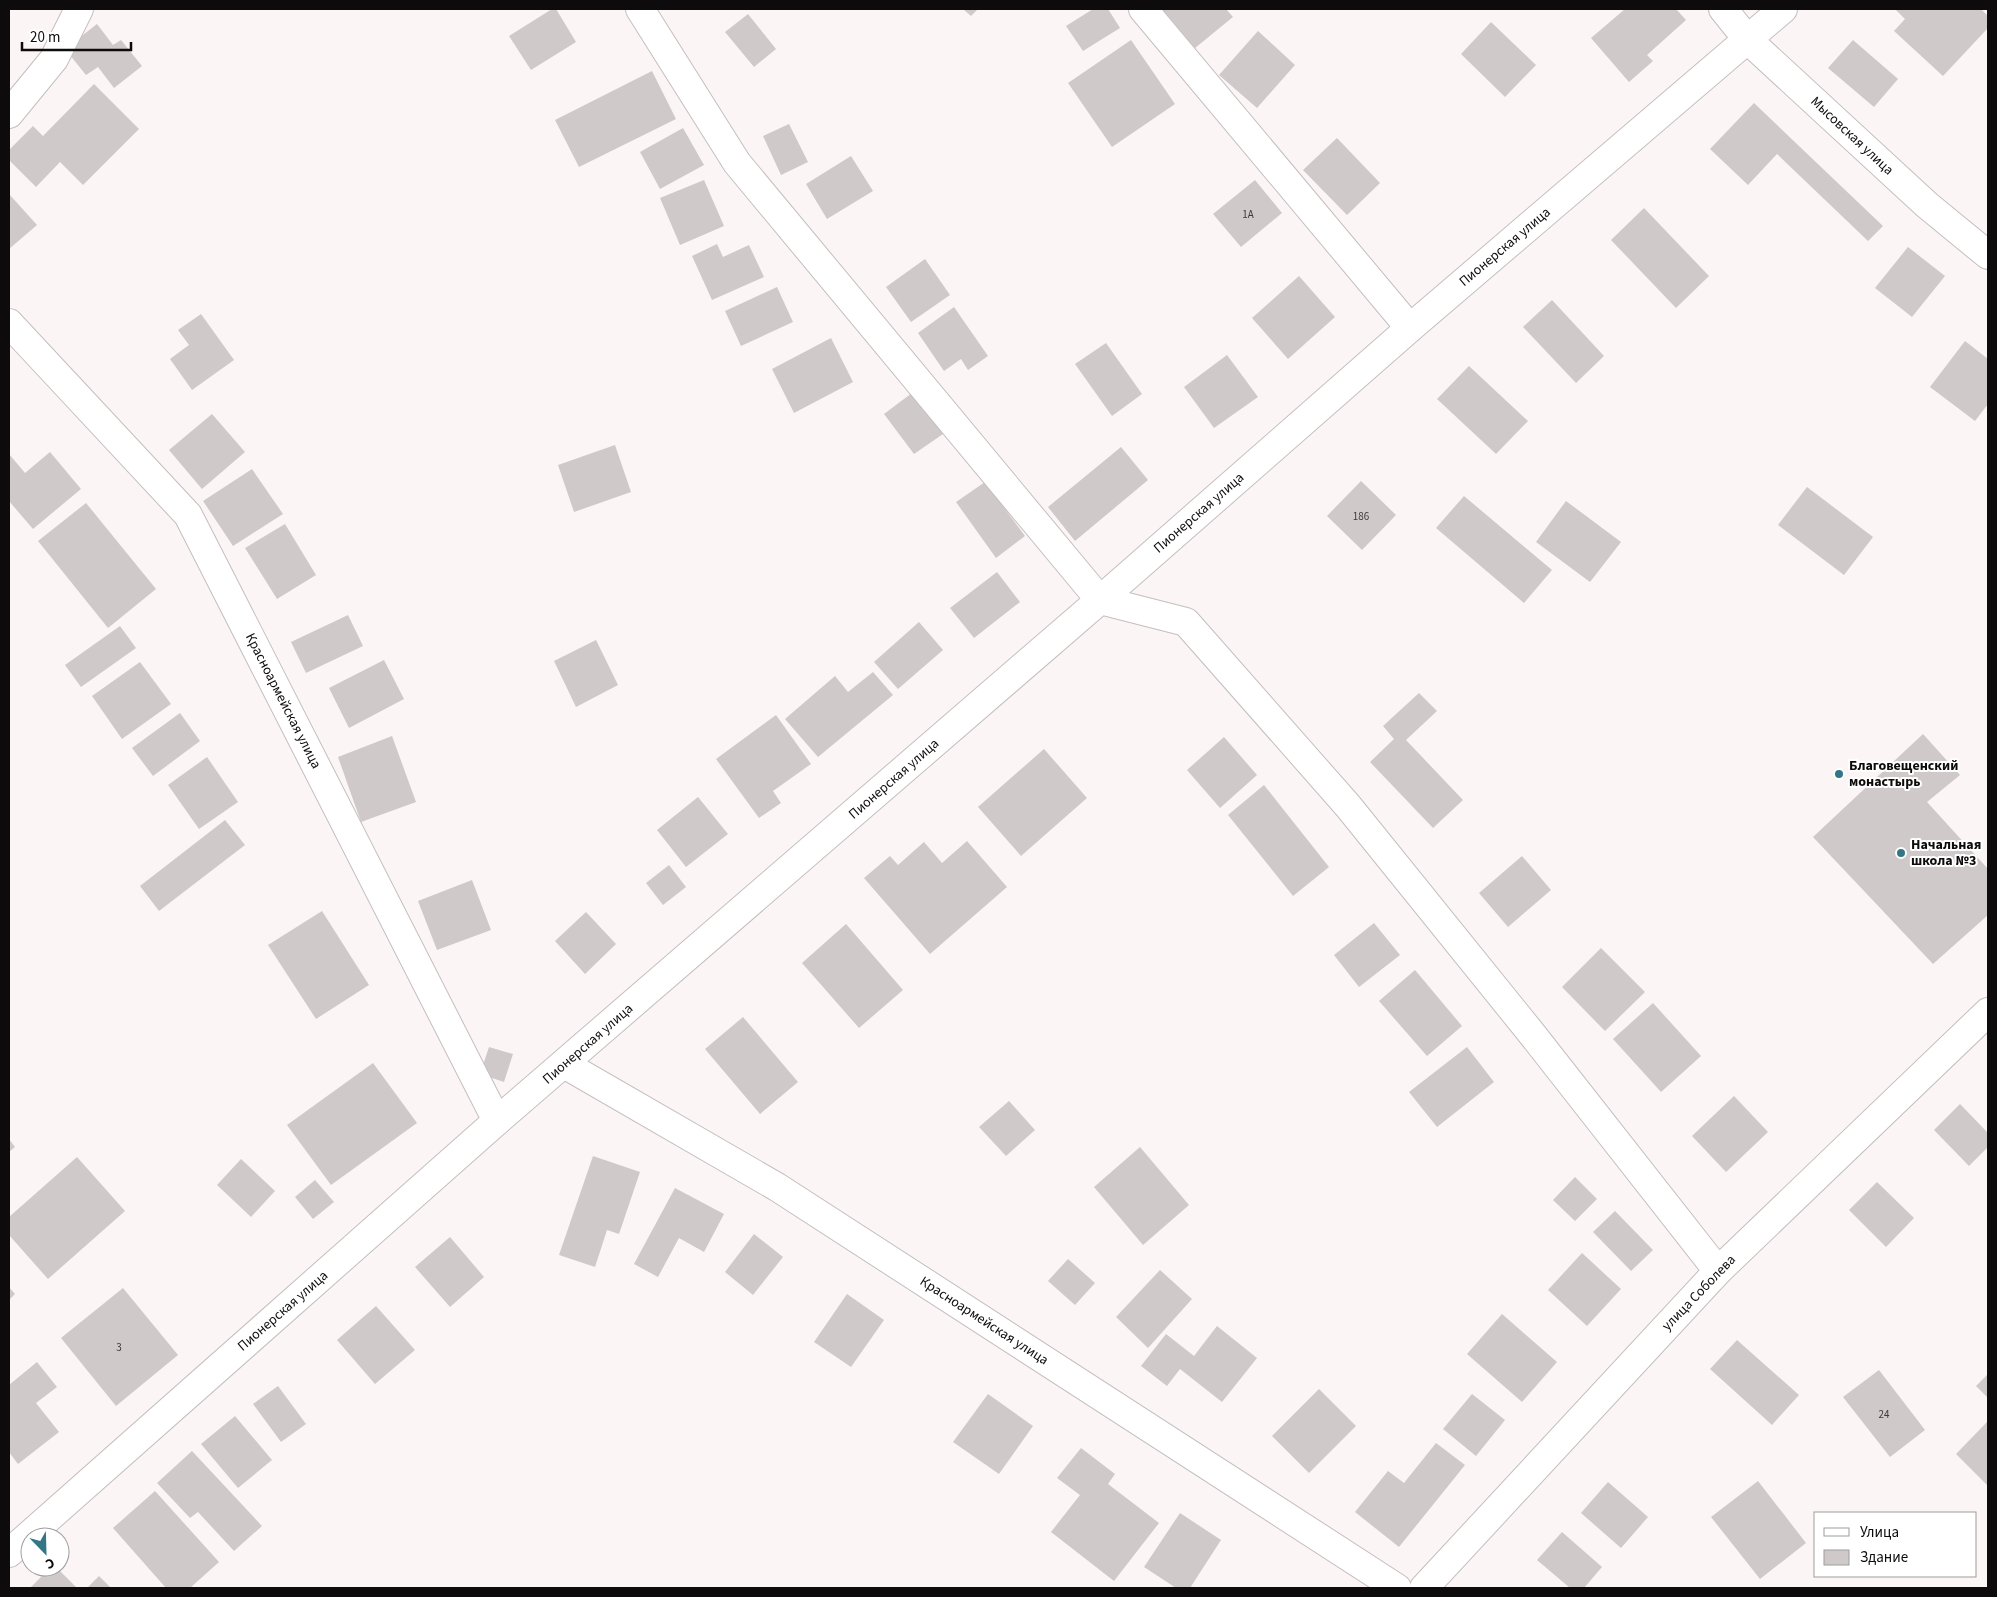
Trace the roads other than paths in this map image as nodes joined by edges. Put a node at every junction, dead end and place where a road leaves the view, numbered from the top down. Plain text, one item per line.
1 (78, 9) edge
2 (640, 9) edge
3 (1143, 9) edge
4 (1722, 9) edge
5 (1783, 9) edge
6 (1748, 40) junction
7 (9, 114) edge
8 (1988, 255) edge
9 (9, 323) edge
10 (1410, 328) junction
11 (1100, 600) junction
12 (1988, 1012) edge
13 (564, 1064) junction
14 (497, 1121) junction
15 (1718, 1271) junction
16 (9, 1553) edge
17 (1397, 1588) edge
18 (1424, 1588) edge

1 - 7 street
2 - 11 street
3 - 10 street
4 - 6 street, Мысовская улица
5 - 6 street, Пионерская улица
6 - 8 street, Мысовская улица
6 - 10 street, Пионерская улица
9 - 14 street, Красноармейская улица
10 - 11 street, Пионерская улица
11 - 13 street, Пионерская улица
11 - 15 street
12 - 15 street, улица Соболева
13 - 14 street, Пионерская улица
13 - 17 street, Красноармейская улица
14 - 16 street, Пионерская улица
15 - 18 street, улица Соболева

